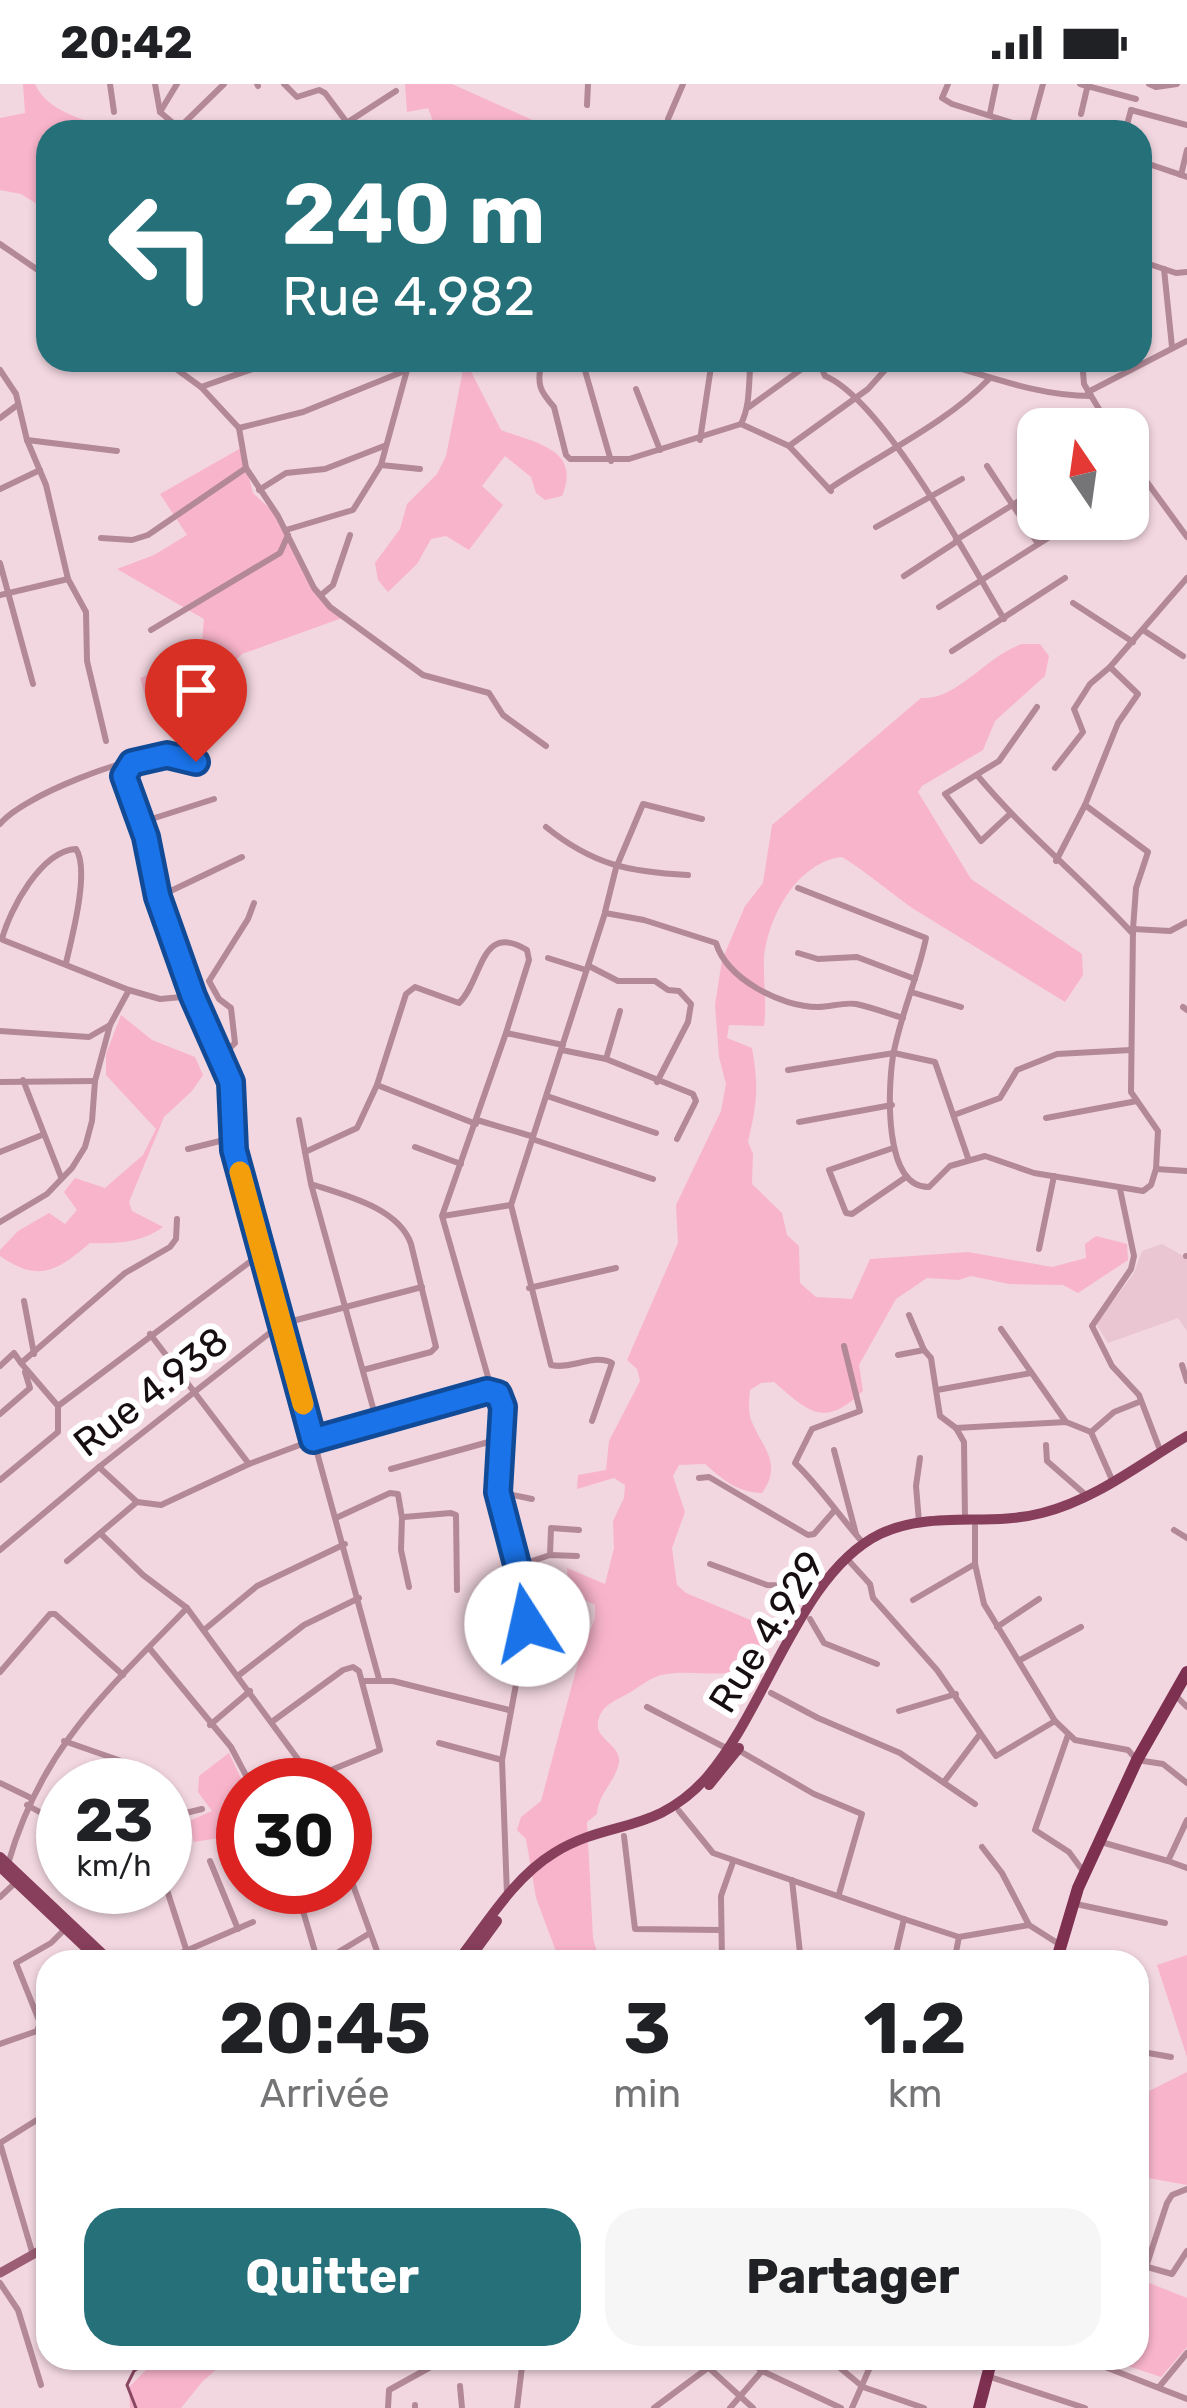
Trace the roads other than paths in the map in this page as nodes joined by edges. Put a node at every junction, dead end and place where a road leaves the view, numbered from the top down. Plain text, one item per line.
1 (110, 84) edge
2 (155, 84) edge
3 (177, 84) edge
4 (224, 84) edge
5 (284, 84) edge
6 (325, 84) edge
7 (588, 84) edge
8 (683, 84) edge
9 (948, 84) edge
10 (996, 84) edge
11 (1043, 84) edge
12 (1145, 84) edge
13 (1177, 84) edge
14 (1085, 85) edge
15 (315, 91) junction
16 (396, 91) dead end
17 (1136, 99) junction
18 (587, 105) dead end
19 (1131, 110) junction
20 (114, 112) dead end
21 (160, 112) junction
22 (990, 113) junction
23 (1081, 114) dead end
24 (668, 119) dead end
25 (169, 120) edge
26 (186, 120) edge
27 (346, 120) edge
28 (351, 120) edge
29 (1004, 120) edge
30 (1033, 120) edge
31 (1128, 120) edge
32 (1187, 125) edge
33 (1187, 150) edge
34 (1152, 165) edge
35 (1184, 177) edge
36 (0, 244) edge
37 (1152, 265) edge
38 (36, 269) edge
39 (1163, 269) junction
40 (1187, 272) edge
41 (1187, 341) edge
42 (1172, 347) junction
43 (1152, 358) edge
44 (0, 370) edge
45 (180, 372) edge
46 (243, 372) edge
47 (402, 372) edge
48 (406, 372) edge
49 (541, 372) edge
50 (585, 372) edge
51 (710, 372) edge
52 (749, 372) edge
53 (799, 372) edge
54 (823, 372) edge
55 (881, 372) edge
56 (968, 372) edge
57 (1084, 372) edge
58 (1128, 372) edge
59 (989, 379) junction
60 (200, 387) junction
61 (636, 389) dead end
62 (1089, 394) junction
63 (854, 398) junction
64 (17, 405) junction
65 (749, 407) junction
66 (1098, 408) edge
67 (0, 418) edge
68 (741, 424) junction
69 (239, 428) junction
70 (27, 440) junction
71 (700, 440) junction
72 (384, 446) junction
73 (789, 446) junction
74 (898, 446) junction
75 (660, 450) junction
76 (117, 451) dead end
77 (611, 461) junction
78 (381, 465) junction
79 (987, 466) dead end
80 (246, 468) junction
81 (40, 470) junction
82 (420, 470) dead end
83 (962, 479) dead end
84 (0, 489) edge
85 (258, 490) junction
86 (1149, 490) edge
87 (929, 496) junction
88 (1017, 502) edge
89 (1012, 505) junction
90 (1017, 512) edge
91 (1017, 514) edge
92 (876, 527) dead end
93 (286, 533) junction
94 (350, 535) dead end
95 (1187, 537) edge
96 (101, 538) dead end
97 (1041, 540) edge
98 (957, 541) junction
99 (1037, 542) joint
100 (0, 563) edge
101 (904, 576) dead end
102 (1065, 578) dead end
103 (1187, 578) edge
104 (68, 579) junction
105 (980, 580) junction
106 (5, 594) edge
107 (321, 595) junction
108 (1072, 603) dead end
109 (939, 607) dead end
110 (1004, 619) junction
111 (151, 630) dead end
112 (1143, 630) junction
113 (1133, 642) junction
114 (952, 651) dead end
115 (1183, 656) dead end
116 (1110, 667) junction
117 (33, 684) dead end
118 (1037, 706) dead end
119 (106, 741) dead end
120 (545, 746) dead end
121 (196, 762) dead end
122 (132, 763) junction
123 (1054, 768) dead end
124 (977, 775) junction
125 (214, 799) dead end
126 (1084, 805) junction
127 (1010, 814) junction
128 (702, 819) dead end
129 (139, 823) junction
130 (0, 824) edge
131 (546, 827) dead end
132 (242, 857) dead end
133 (1056, 860) junction
134 (616, 868) junction
135 (688, 875) dead end
136 (798, 888) dead end
137 (158, 897) junction
138 (254, 903) dead end
139 (605, 914) junction
140 (1187, 922) edge
141 (1133, 932) junction
142 (1, 940) edge
143 (798, 953) dead end
144 (548, 958) dead end
145 (66, 963) junction
146 (588, 968) junction
147 (915, 980) junction
148 (129, 989) junction
149 (911, 992) junction
150 (193, 996) junction
151 (961, 1007) dead end
152 (620, 1011) dead end
153 (903, 1018) junction
154 (110, 1025) junction
155 (0, 1031) edge
156 (506, 1033) junction
157 (562, 1047) junction
158 (1132, 1049) junction
159 (894, 1053) junction
160 (218, 1059) junction
161 (606, 1059) junction
162 (788, 1070) dead end
163 (23, 1080) junction
164 (95, 1081) junction
165 (0, 1082) edge
166 (657, 1082) junction
167 (377, 1085) junction
168 (547, 1096) junction
169 (1137, 1101) junction
170 (892, 1105) junction
171 (954, 1115) junction
172 (1046, 1118) dead end
173 (298, 1120) dead end
174 (476, 1122) junction
175 (799, 1122) dead end
176 (656, 1133) dead end
177 (42, 1136) junction
178 (232, 1138) junction
179 (532, 1138) junction
180 (676, 1139) dead end
181 (416, 1147) dead end
182 (893, 1148) junction
183 (188, 1149) dead end
184 (305, 1152) junction
185 (0, 1153) edge
186 (968, 1158) junction
187 (461, 1164) junction
188 (1156, 1169) junction
189 (1187, 1171) edge
190 (1054, 1176) junction
191 (61, 1177) junction
192 (906, 1177) junction
193 (653, 1179) dead end
194 (311, 1184) junction
195 (1120, 1189) junction
196 (511, 1205) junction
197 (442, 1216) junction
198 (177, 1219) dead end
199 (0, 1222) edge
200 (1039, 1249) dead end
201 (263, 1252) junction
202 (616, 1268) dead end
203 (422, 1287) junction
204 (529, 1288) junction
205 (24, 1301) dead end
206 (346, 1306) junction
207 (909, 1315) dead end
208 (281, 1324) junction
209 (1001, 1329) dead end
210 (150, 1334) junction
211 (844, 1346) dead end
212 (924, 1350) junction
213 (34, 1354) junction
214 (898, 1354) dead end
215 (21, 1363) junction
216 (0, 1366) edge
217 (1182, 1366) dead end
218 (363, 1370) junction
219 (1031, 1373) junction
220 (1187, 1382) edge
221 (195, 1390) junction
222 (937, 1390) junction
223 (492, 1391) junction
224 (1139, 1402) junction
225 (58, 1406) junction
226 (0, 1414) edge
227 (592, 1421) dead end
228 (377, 1422) junction
229 (1066, 1422) junction
230 (956, 1428) junction
231 (1091, 1432) junction
232 (503, 1438) junction
233 (1187, 1439) edge
234 (313, 1440) junction
235 (1046, 1445) dead end
236 (834, 1450) dead end
237 (1161, 1452) junction
238 (920, 1457) dead end
239 (249, 1464) junction
240 (98, 1467) junction
241 (392, 1469) dead end
242 (699, 1478) dead end
243 (0, 1480) edge
244 (1113, 1482) junction
245 (498, 1492) junction
246 (1087, 1496) junction
247 (532, 1499) dead end
248 (137, 1502) junction
249 (834, 1511) junction
250 (338, 1517) junction
251 (402, 1517) junction
252 (919, 1522) junction
253 (970, 1522) junction
254 (579, 1530) dead end
255 (1174, 1530) dead end
256 (102, 1535) junction
257 (0, 1536) edge
258 (1187, 1538) edge
259 (860, 1539) junction
260 (345, 1544) junction
261 (2, 1548) edge
262 (550, 1556) junction
263 (578, 1556) dead end
264 (67, 1561) dead end
265 (850, 1562) junction
266 (710, 1564) dead end
267 (975, 1564) junction
268 (517, 1566) junction
269 (409, 1587) dead end
270 (457, 1590) dead end
271 (359, 1598) junction
272 (814, 1598) junction
273 (1039, 1599) dead end
274 (913, 1600) dead end
275 (187, 1608) junction
276 (810, 1619) junction
277 (997, 1627) junction
278 (1081, 1627) dead end
279 (204, 1630) junction
280 (148, 1648) junction
281 (1020, 1660) junction
282 (877, 1664) dead end
283 (0, 1672) edge
284 (1187, 1672) edge
285 (123, 1675) junction
286 (239, 1675) junction
287 (379, 1678) junction
288 (363, 1681) junction
289 (250, 1691) junction
290 (771, 1693) junction
291 (956, 1694) junction
292 (1175, 1695) junction
293 (647, 1707) dead end
294 (1187, 1707) edge
295 (508, 1710) junction
296 (899, 1712) dead end
297 (1055, 1720) junction
298 (273, 1721) junction
299 (210, 1725) junction
300 (980, 1734) junction
301 (1068, 1735) junction
302 (64, 1741) junction
303 (439, 1743) dead end
304 (734, 1750) junction
305 (113, 1758) edge
306 (237, 1758) edge
307 (299, 1758) edge
308 (363, 1758) edge
309 (502, 1760) junction
310 (1137, 1760) junction
311 (944, 1782) junction
312 (0, 1783) edge
313 (1187, 1783) edge
314 (28, 1802) junction
315 (975, 1804) dead end
316 (36, 1807) edge
317 (202, 1809) dead end
318 (679, 1811) junction
319 (192, 1812) edge
320 (1187, 1820) edge
321 (624, 1836) junction
322 (1101, 1842) junction
323 (982, 1847) dead end
324 (211, 1861) dead end
325 (1168, 1861) junction
326 (733, 1862) junction
327 (3, 1863) edge
328 (1187, 1868) edge
329 (1085, 1874) junction
330 (792, 1880) junction
331 (16, 1882) junction
332 (839, 1895) junction
333 (0, 1897) edge
334 (507, 1897) junction
335 (1072, 1904) junction
336 (175, 1914) edge
337 (305, 1914) edge
338 (363, 1914) edge
339 (904, 1919) junction
340 (253, 1922) dead end
341 (1165, 1923) dead end
342 (1029, 1925) junction
343 (65, 1928) junction
344 (238, 1929) junction
345 (721, 1930) junction
346 (370, 1933) junction
347 (959, 1937) junction
348 (1059, 1944) junction
349 (39, 1950) edge
350 (88, 1950) edge
351 (98, 1950) edge
352 (186, 1950) edge
353 (191, 1950) edge
354 (316, 1950) edge
355 (341, 1950) edge
356 (376, 1950) edge
357 (467, 1950) edge
358 (477, 1950) edge
359 (722, 1950) edge
360 (801, 1950) edge
361 (896, 1950) edge
362 (956, 1950) edge
363 (1058, 1950) edge
364 (36, 1952) edge
365 (36, 2016) edge
366 (36, 2029) edge
367 (0, 2044) edge
368 (1149, 2053) edge
369 (1171, 2057) dead end
370 (36, 2120) edge
371 (0, 2143) edge
372 (1187, 2189) edge
373 (1149, 2248) edge
374 (1187, 2251) edge
375 (36, 2253) edge
376 (33, 2255) junction
377 (1149, 2267) edge
378 (0, 2273) edge
379 (0, 2283) edge
380 (1187, 2353) edge
381 (425, 2370) edge
382 (522, 2370) edge
383 (705, 2370) edge
384 (712, 2370) edge
385 (760, 2370) edge
386 (842, 2370) edge
387 (869, 2370) edge
388 (989, 2370) edge
389 (1115, 2370) edge
390 (762, 2372) junction
391 (987, 2376) junction
392 (40, 2385) dead end
393 (460, 2386) dead end
394 (1159, 2386) junction
395 (862, 2387) junction
396 (741, 2397) junction
397 (1187, 2399) edge
398 (388, 2408) edge
399 (462, 2408) edge
400 (517, 2408) edge
401 (654, 2408) edge
402 (730, 2408) edge
403 (753, 2408) edge
404 (841, 2408) edge
405 (852, 2408) edge
406 (924, 2408) edge
407 (979, 2408) edge
408 (1085, 2408) edge

1 - 20 street
2 - 21 street
3 - 21 street
4 - 26 street
5 - 15 street
6 - 15 street
7 - 18 street
8 - 24 street
9 - 22 street
10 - 22 street
11 - 30 street
12 - 13 street
12 - 17 street
14 - 17 street
14 - 23 street
15 - 27 street
16 - 28 street
17 - 19 street
19 - 31 street
19 - 32 street
21 - 25 street
22 - 29 street
33 - 35 street
34 - 35 street
36 - 38 street
37 - 39 street
39 - 40 street
39 - 42 street
41 - 42 street
42 - 43 street
44 - 64 street
45 - 60 street
46 - 60 street
47 - 69 street
48 - 72 street
49 - 77 street
50 - 77 street
51 - 71 street
52 - 65 street
53 - 65 street
54 - 63 street
55 - 63 street
56 - 59 street
57 - 62 street
58 - 62 street
59 - 62 street
59 - 74 street
60 - 69 street
61 - 75 street
62 - 66 street
63 - 73 street
63 - 74 street
64 - 67 street
64 - 70 street
65 - 68 street
68 - 71 street
68 - 73 street
69 - 80 street
70 - 76 street
70 - 81 street
71 - 75 street
72 - 78 street
72 - 85 street
73 - 74 street
74 - 87 street
75 - 77 street
78 - 82 street
78 - 93 street
79 - 89 street
80 - 85 street
80 - 96 street
81 - 84 street
81 - 104 street
83 - 87 street
85 - 93 street
86 - 95 street
87 - 92 street
87 - 98 street
88 - 89 street
89 - 90 street
89 - 98 street
91 - 98 street
93 - 107 street
93 - 111 street
94 - 107 street
97 - 99 street
98 - 101 street
98 - 105 street
99 - 105 street
100 - 106 street
102 - 110 street
103 - 112 street
104 - 106 street
104 - 119 street
105 - 109 street
105 - 110 street
106 - 117 street
107 - 120 street
108 - 113 street
110 - 114 street
112 - 113 street
112 - 115 street
113 - 116 street
116 - 123 street
116 - 126 street
118 - 124 street
121 - 122 street
122 - 129 street
122 - 130 street
124 - 127 street
124 - 127 street
125 - 129 street
126 - 133 street
126 - 141 street
127 - 133 street
128 - 134 street
129 - 137 street
131 - 134 street
132 - 137 street
133 - 141 street
134 - 135 street
134 - 139 street
136 - 147 street
137 - 150 street
138 - 160 street
139 - 146 street
139 - 153 street
140 - 141 street
141 - 158 street
142 - 145 street
142 - 145 street
143 - 147 street
144 - 146 street
145 - 148 street
146 - 157 street
146 - 166 street
147 - 149 street
148 - 150 street
148 - 154 street
149 - 151 street
149 - 153 street
150 - 160 street
152 - 161 street
153 - 159 street
154 - 155 street
154 - 164 street
156 - 157 street
156 - 167 street
156 - 174 street
157 - 161 street
157 - 168 street
158 - 169 street
158 - 171 street
159 - 162 street
159 - 170 street
159 - 171 street
160 - 178 street
161 - 166 street
163 - 164 street
163 - 165 street
163 - 177 street
164 - 191 street
166 - 180 street
167 - 174 street
167 - 184 street
168 - 176 street
168 - 179 street
169 - 172 street
169 - 188 street
170 - 175 street
170 - 182 street
171 - 186 street
173 - 184 street
174 - 179 street
174 - 187 street
177 - 185 street
177 - 191 street
178 - 183 street
178 - 201 street
179 - 193 street
179 - 196 street
181 - 187 street
182 - 192 street
182 - 192 street
184 - 194 street
186 - 190 street
186 - 192 street
187 - 197 street
188 - 189 street
188 - 195 street
190 - 195 street
190 - 200 street
191 - 199 street
194 - 203 street
194 - 206 street
195 - 224 street
196 - 197 street
196 - 204 street
197 - 223 street
198 - 213 street
201 - 208 street
201 - 210 street
202 - 204 street
203 - 206 street, Rue 4.938
203 - 218 street
204 - 227 street
205 - 213 street
206 - 208 street, Rue 4.938
206 - 218 street
207 - 212 street
208 - 221 street, Rue 4.938
208 - 234 street
209 - 219 street
210 - 221 street
210 - 225 street
211 - 249 street
212 - 214 street
212 - 222 street
213 - 215 street
215 - 216 street
215 - 225 street
215 - 226 street
217 - 220 street
218 - 228 street
219 - 222 street
219 - 229 street
221 - 239 street
221 - 240 street, Rue 4.938
222 - 230 street
223 - 228 street
223 - 232 street
224 - 231 street
224 - 237 street
225 - 243 street
228 - 234 street
229 - 230 street
229 - 231 street
230 - 253 street
231 - 244 street
232 - 241 street
232 - 245 street
233 - 237 main road, Rue 4.929
233 - 253 main road
234 - 239 street
234 - 250 street
235 - 246 street
236 - 259 street
237 - 244 main road, Rue 4.929
238 - 252 street
239 - 248 street
240 - 248 street
240 - 261 street, Rue 4.938
242 - 249 street
244 - 246 main road, Rue 4.929
245 - 247 street
245 - 268 street
246 - 253 main road, Rue 4.929
248 - 256 street
249 - 259 street
250 - 251 street
250 - 260 street
251 - 269 street
251 - 270 street
252 - 253 main road, Rue 4.929
252 - 259 main road, Rue 4.929
253 - 265 main road
253 - 267 street
254 - 262 street
255 - 258 street
256 - 264 street
256 - 275 street
257 - 261 street
259 - 272 main road, Rue 4.929
260 - 271 street
260 - 279 street
262 - 263 street
262 - 268 street
265 - 276 main road
265 - 291 street
266 - 272 street
267 - 274 street
267 - 277 street
268 - 295 street
271 - 286 street
271 - 287 street
272 - 304 main road, Rue 4.929
273 - 277 street
275 - 279 street
275 - 280 street
276 - 282 street
276 - 290 main road
277 - 281 street
278 - 281 street
279 - 286 street
280 - 285 street
280 - 299 street
281 - 297 street
283 - 285 street
284 - 292 highway
285 - 302 street
286 - 289 street
287 - 288 street
287 - 295 street
288 - 298 street
288 - 308 street
289 - 298 street
289 - 299 street
290 - 304 main road
290 - 311 street
291 - 296 street
291 - 300 street
292 - 294 street
292 - 310 highway
293 - 304 street
295 - 309 street
297 - 300 street
297 - 301 street
298 - 307 street
299 - 306 street
300 - 311 street
301 - 310 street
301 - 329 street
302 - 305 street
302 - 314 street
303 - 309 street
304 - 318 main road
304 - 332 street
304 - 334 main road, Rue 4.929
309 - 334 street
310 - 313 street
310 - 322 highway
311 - 315 street
312 - 314 street
314 - 316 street
314 - 327 street
317 - 319 street
318 - 321 main road
318 - 326 street
320 - 325 street
321 - 345 street
321 - 358 main road
322 - 325 street
322 - 329 highway
323 - 342 street
324 - 344 street
325 - 328 street
326 - 330 street
326 - 345 street
327 - 331 main road
327 - 351 main road
329 - 335 highway
330 - 332 street
330 - 360 street
331 - 333 street
331 - 343 main road
332 - 339 street
334 - 357 main road, Rue 4.929
335 - 341 street
335 - 348 highway
336 - 352 street
337 - 354 street
338 - 346 street
339 - 347 street
339 - 361 street
340 - 344 street
342 - 347 street
342 - 348 street
343 - 349 street
343 - 350 main road
344 - 353 street
345 - 359 street
346 - 355 street
346 - 356 street
347 - 362 street
348 - 363 highway
364 - 365 street
366 - 367 street
368 - 369 street
370 - 371 street
371 - 376 street
372 - 373 street
374 - 377 street
375 - 376 main road
376 - 378 main road
379 - 392 street
380 - 394 street
381 - 398 street
382 - 400 street
383 - 401 street
384 - 396 street
385 - 390 street
386 - 395 street
387 - 395 street
388 - 391 highway
389 - 394 street
390 - 396 street
390 - 404 street
391 - 407 highway
391 - 408 street
393 - 399 street
394 - 397 street
395 - 405 street
395 - 406 street
396 - 402 street
396 - 403 street

